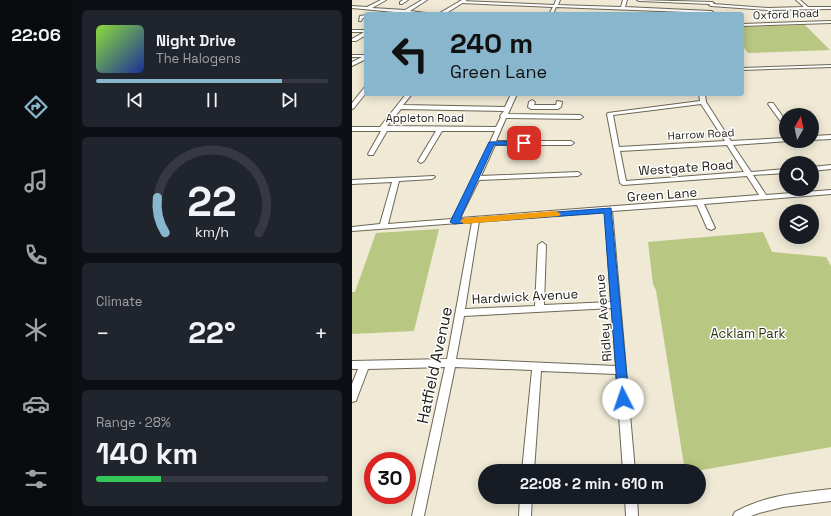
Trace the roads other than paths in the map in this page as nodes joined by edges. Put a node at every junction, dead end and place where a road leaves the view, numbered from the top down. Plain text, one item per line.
1 (384, 0) edge
2 (406, 0) edge
3 (425, 0) edge
4 (558, 0) edge
5 (625, 0) edge
6 (639, 0) edge
7 (798, 0) edge
8 (463, 1) edge
9 (401, 3) dead end
10 (712, 3) edge
11 (757, 3) dead end
12 (555, 6) junction
13 (352, 7) edge
14 (368, 8) junction
15 (807, 8) junction
16 (831, 8) edge
17 (622, 9) junction
18 (759, 9) junction
19 (380, 10) junction
20 (376, 12) edge
21 (391, 12) edge
22 (405, 12) edge
23 (444, 12) edge
24 (552, 12) edge
25 (689, 12) edge
26 (364, 16) edge
27 (360, 20) dead end
28 (831, 22) edge
29 (744, 25) edge
30 (352, 31) edge
31 (364, 32) edge
32 (364, 33) edge
33 (354, 40) dead end
34 (352, 56) edge
35 (364, 56) edge
36 (364, 57) edge
37 (352, 64) edge
38 (830, 67) edge
39 (744, 69) edge
40 (364, 92) edge
41 (407, 96) edge
42 (513, 96) edge
43 (702, 96) edge
44 (532, 102) dead end
45 (559, 102) dead end
46 (703, 102) junction
47 (771, 104) dead end
48 (352, 107) edge
49 (399, 107) junction
50 (545, 107) junction
51 (505, 112) junction
52 (779, 115) edge
53 (543, 116) junction
54 (580, 117) dead end
55 (384, 128) junction
56 (441, 128) junction
57 (498, 129) junction
58 (353, 130) edge
59 (831, 137) edge
60 (819, 138) edge
61 (779, 140) edge
62 (492, 143) junction
63 (571, 143) dead end
64 (730, 143) junction
65 (616, 149) junction
66 (371, 154) dead end
67 (421, 161) dead end
68 (831, 167) edge
69 (819, 168) edge
70 (779, 172) edge
71 (578, 174) dead end
72 (750, 174) junction
73 (432, 178) dead end
74 (477, 178) junction
75 (396, 180) junction
76 (352, 182) edge
77 (830, 194) edge
78 (764, 198) junction
79 (700, 203) junction
80 (608, 210) junction
81 (476, 220) junction
82 (454, 222) junction
83 (383, 227) junction
84 (711, 228) dead end
85 (352, 229) edge
86 (542, 245) dead end
87 (615, 305) junction
88 (539, 308) junction
89 (461, 313) junction
90 (451, 363) junction
91 (364, 364) junction
92 (352, 365) edge
93 (537, 366) junction
94 (621, 370) junction
95 (352, 398) edge
96 (529, 464) edge
97 (628, 464) edge
98 (831, 495) edge
99 (525, 504) edge
100 (631, 504) edge
101 (418, 516) edge
102 (524, 516) edge
103 (632, 516) edge
104 (739, 516) edge

1 - 14 street
2 - 9 street
3 - 22 street
4 - 12 street
5 - 17 street
6 - 10 street
7 - 15 street
8 - 12 street
8 - 23 main road
10 - 18 street
11 - 18 street
12 - 17 street
12 - 24 street
13 - 14 street
14 - 19 street
15 - 16 street
15 - 18 street
17 - 25 street
19 - 20 street
19 - 21 street
26 - 27 street
28 - 29 street, Oxford Road
30 - 31 street
32 - 33 street
34 - 35 street
36 - 37 main road
38 - 39 street
40 - 48 street
41 - 49 street
42 - 51 street
43 - 46 street
44 - 50 street
45 - 50 street
46 - 64 street
46 - 65 street
47 - 52 street
49 - 51 street
49 - 55 street
50 - 53 street
51 - 53 street
51 - 57 street
53 - 54 street
55 - 56 street, Appleton Road
55 - 58 street, Appleton Road
55 - 66 street
56 - 57 street, Appleton Road
56 - 67 street
57 - 62 street
59 - 60 street
61 - 64 street, Harrow Road
62 - 63 street
62 - 74 street
64 - 65 street, Harrow Road
64 - 72 street
65 - 72 street, Westgate Road
68 - 69 street
70 - 72 street, Westgate Road
71 - 74 street
72 - 78 street
73 - 75 street
74 - 82 street
75 - 76 street
75 - 83 street
77 - 78 street, Green Lane
78 - 79 street, Green Lane
79 - 80 street, Green Lane
79 - 84 street
80 - 81 street, Green Lane
80 - 87 street, Ridley Avenue
81 - 82 street, Green Lane
81 - 89 street, Hatfield Avenue
82 - 83 street, Green Lane
83 - 85 street, Green Lane
86 - 88 street
87 - 88 street, Hardwick Avenue
87 - 94 street, Ridley Avenue
88 - 89 street, Hardwick Avenue
89 - 90 street, Hatfield Avenue
90 - 91 street
90 - 93 street
90 - 101 street, Hatfield Avenue
91 - 92 street
91 - 95 street
93 - 94 street
93 - 96 street
94 - 97 street, Ridley Avenue
98 - 104 street
99 - 102 street
100 - 103 street

